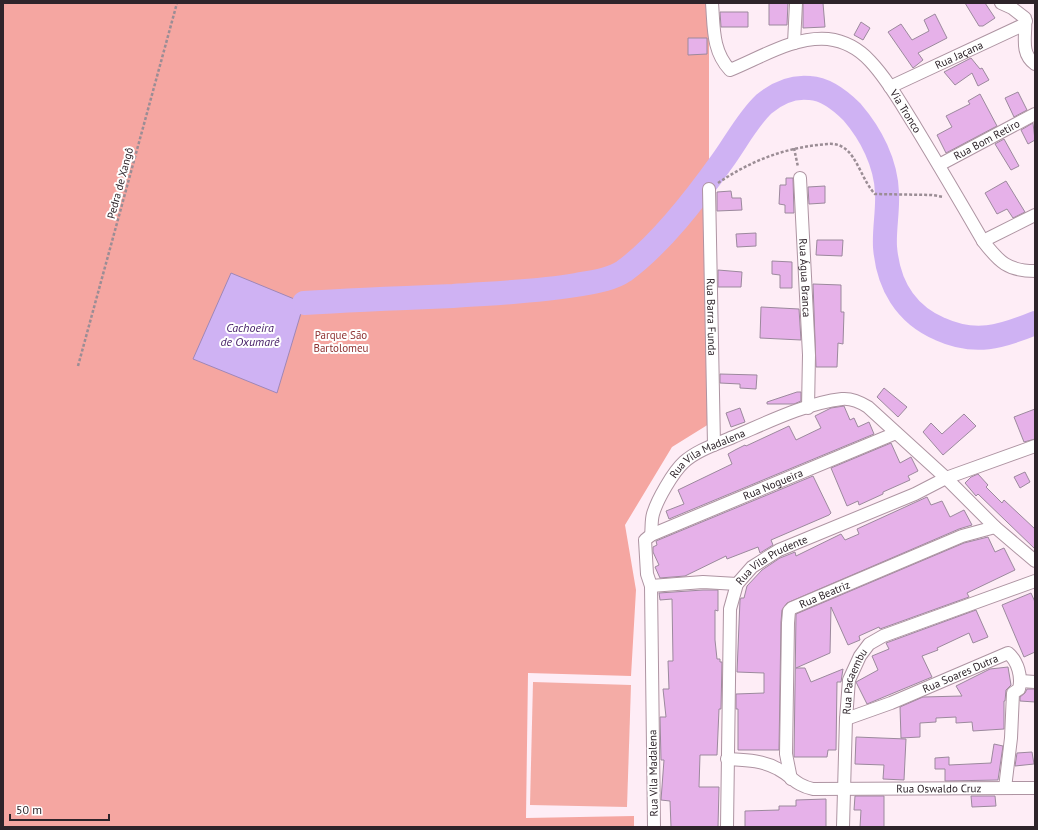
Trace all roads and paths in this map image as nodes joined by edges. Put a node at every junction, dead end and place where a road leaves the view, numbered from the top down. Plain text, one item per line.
1 (177, 3) edge
2 (712, 3) edge
3 (796, 3) edge
4 (1001, 3) edge
5 (1026, 21) junction
6 (794, 43) junction
7 (1035, 64) edge
8 (890, 87) junction
9 (1035, 114) edge
10 (794, 148) junction
11 (939, 165) junction
12 (800, 178) joint
13 (709, 189) joint
14 (959, 200) junction
15 (1035, 215) edge
16 (983, 241) junction
17 (1035, 271) edge
18 (78, 366) dead end
19 (808, 408) junction
20 (896, 433) junction
21 (714, 444) junction
22 (1035, 446) edge
23 (946, 478) junction
24 (995, 527) junction
25 (651, 535) junction
26 (1035, 561) edge
27 (1035, 581) edge
28 (737, 584) junction
29 (652, 586) junction
30 (1021, 681) junction
31 (1035, 682) edge
32 (846, 718) junction
33 (727, 759) junction
34 (790, 779) junction
35 (843, 788) junction
36 (1005, 788) junction
37 (1035, 788) edge
38 (654, 827) edge
39 (727, 827) edge
40 (843, 827) edge

1 - 18 path, Pedra de Xangô
2 - 6 street, Via Tronco
3 - 6 street
4 - 5 street
5 - 7 street
5 - 8 street, Rua Jaçana
6 - 8 street, Via Tronco
8 - 11 street, Via Tronco
9 - 11 street, Rua Bom Retiro
10 - 12 path
10 - 13 path
10 - 14 path
11 - 14 street, Via Tronco
12 - 19 street, Rua Água Branca
13 - 21 street, Rua Barra Funda
14 - 16 street, Via Tronco
15 - 16 street
16 - 17 street, Via Tronco
19 - 20 street, Rua Vila Madalena
19 - 21 street, Rua Vila Madalena
20 - 23 street, Rua Vila Madalena
20 - 25 street, Rua Nogueira
21 - 25 street, Rua Vila Madalena
22 - 23 street, Rua Vila Prudente
23 - 24 street, Rua Vila Madalena
23 - 28 street, Rua Vila Prudente
24 - 26 street, Rua Vila Madalena
24 - 34 street, Rua Beatriz
25 - 29 street, Rua Vila Madalena
27 - 32 street, Rua Pacaembu
28 - 29 street
28 - 33 street, Rua Vila Prudente
29 - 38 street, Rua Vila Madalena
30 - 31 street
30 - 32 street, Rua Soares Dutra
30 - 36 street
32 - 35 street, Rua Pacaembu
33 - 34 street
33 - 39 street, Rua Vila Prudente
34 - 35 street
35 - 36 street, Rua Oswaldo Cruz
35 - 40 street, Rua Pacaembu
36 - 37 street, Rua Oswaldo Cruz

